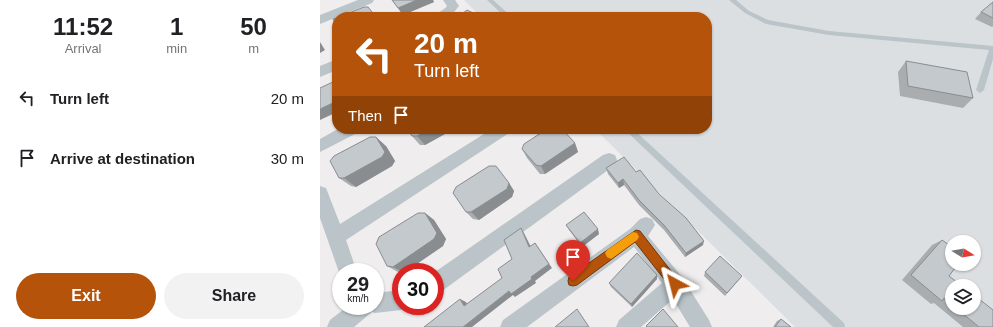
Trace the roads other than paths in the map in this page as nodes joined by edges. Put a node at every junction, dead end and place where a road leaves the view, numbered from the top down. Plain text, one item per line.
1 (368, 0) edge
2 (449, 0) edge
3 (490, 0) edge
4 (732, 0) edge
5 (339, 12) edge
6 (449, 12) edge
7 (503, 12) edge
8 (332, 15) edge
9 (320, 20) edge
10 (993, 49) edge
11 (332, 66) edge
12 (320, 72) edge
13 (980, 90) dead end
14 (343, 134) edge
15 (496, 134) edge
16 (633, 134) edge
17 (320, 146) edge
18 (609, 160) dead end
19 (320, 193) edge
20 (335, 237) junction
21 (345, 263) edge
22 (444, 278) edge
23 (675, 284) junction
24 (353, 315) edge
25 (337, 327) edge
26 (510, 327) edge
27 (626, 327) edge
28 (702, 327) edge
29 (840, 327) edge

1 - 5 street
2 - 6 street
3 - 7 lane
4 - 10 lane
8 - 9 street
10 - 13 lane
11 - 12 street
14 - 17 street
15 - 20 street
16 - 29 lane
18 - 22 street
19 - 20 street
20 - 21 street
23 - 26 street
23 - 27 street
23 - 28 street
24 - 25 street

